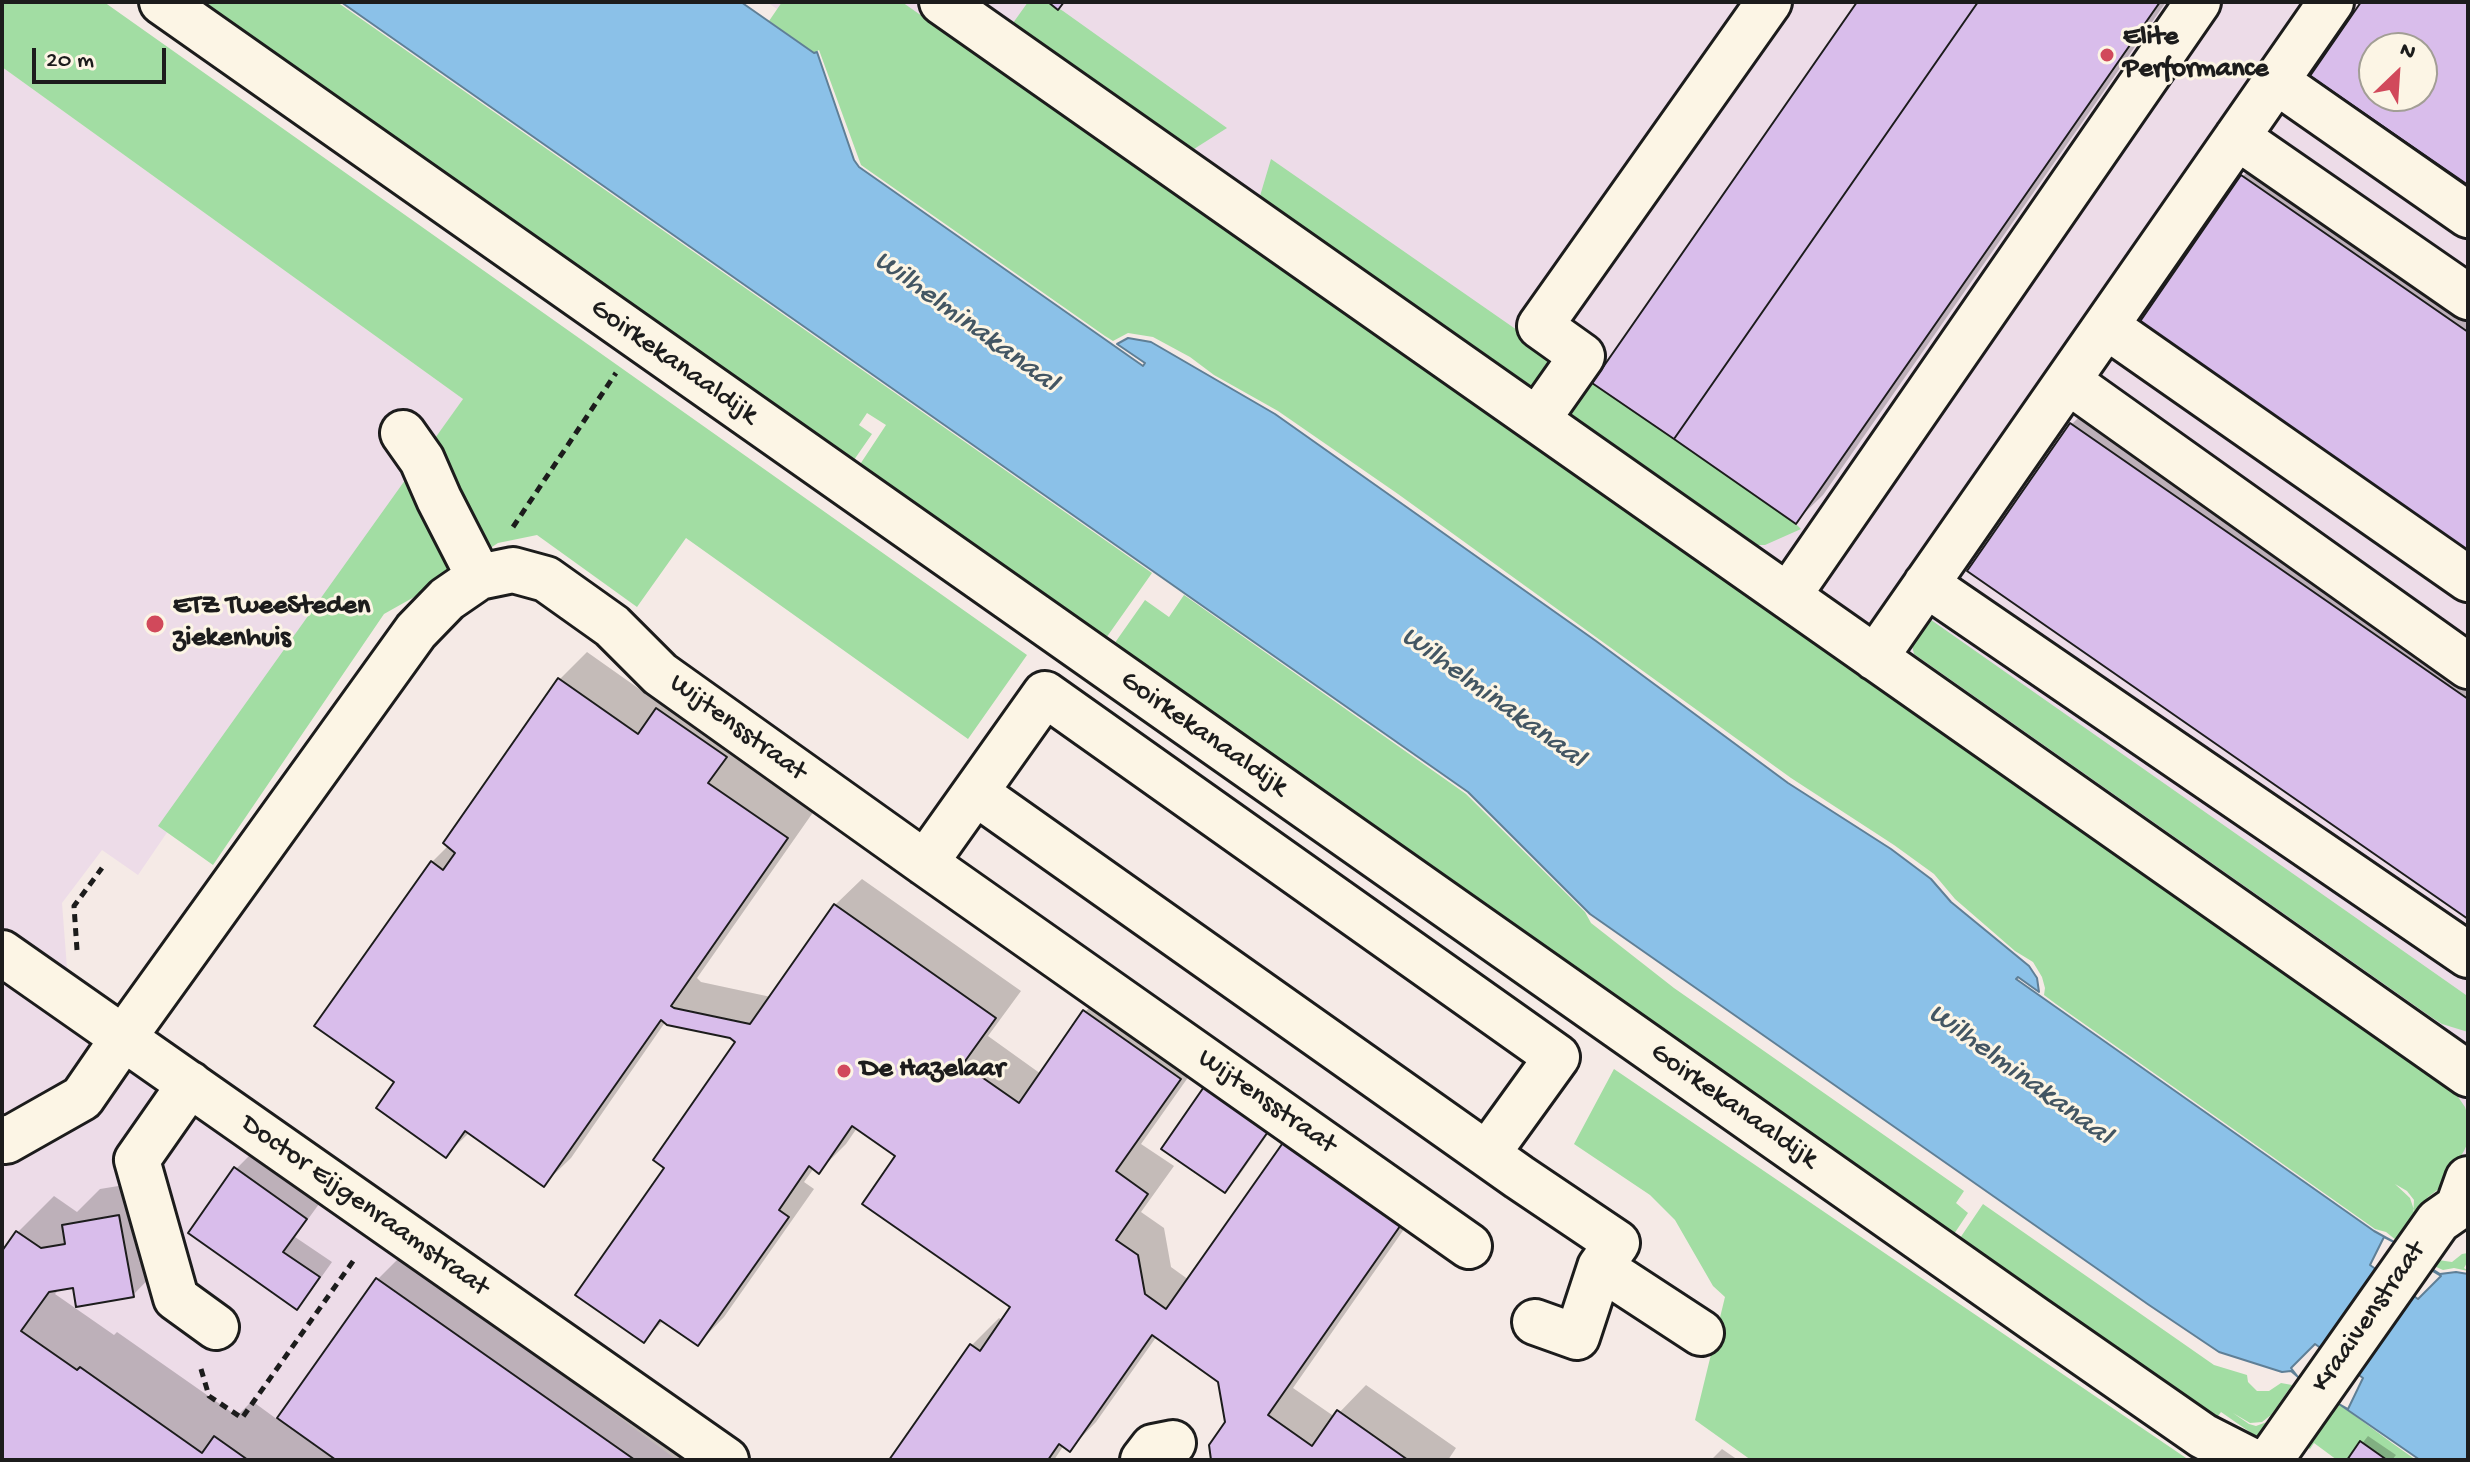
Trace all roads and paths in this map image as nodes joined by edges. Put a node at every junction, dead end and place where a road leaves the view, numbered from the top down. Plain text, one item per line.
1 (162, 2) edge
2 (942, 2) edge
3 (1769, 2) edge
4 (2198, 2) edge
5 (2331, 2) edge
6 (2276, 81) junction
7 (2237, 137) junction
8 (2468, 215) edge
9 (2468, 297) edge
10 (2106, 326) junction
11 (639, 339) junction
12 (2068, 381) junction
13 (1537, 420) junction
14 (403, 433) dead end
15 (479, 577) junction
16 (2468, 579) edge
17 (1926, 584) junction
18 (1788, 596) junction
19 (1875, 658) junction
20 (2468, 666) edge
21 (976, 793) junction
22 (925, 863) junction
23 (102, 868) dead end
24 (2, 953) edge
25 (2468, 955) edge
26 (78, 961) dead end
27 (124, 1037) junction
28 (2468, 1074) edge
29 (190, 1084) junction
30 (2, 1138) edge
31 (1487, 1154) junction
32 (2468, 1179) edge
33 (382, 1220) junction
34 (1469, 1246) dead end
35 (1600, 1267) junction
36 (1535, 1322) dead end
37 (216, 1327) joint
38 (1701, 1333) dead end
39 (726, 1460) edge
40 (2250, 1460) edge
41 (2270, 1460) edge

1 - 11 street, Goirkekanaaldijk
2 - 13 street
3 - 13 street
4 - 18 street
5 - 6 street
6 - 7 street
6 - 8 street
7 - 9 street
7 - 10 street
10 - 12 street
10 - 16 street
11 - 15 path
11 - 40 street, Goirkekanaaldijk
12 - 17 street
12 - 20 street
13 - 18 street
14 - 15 street
15 - 22 street, Wijtensstraat
15 - 27 street, Wijtensstraat
17 - 19 street
17 - 25 street
18 - 19 street
19 - 28 street
21 - 22 street
21 - 31 street
21 - 31 street
22 - 34 street, Wijtensstraat
23 - 26 path
24 - 27 street, Doctor Eijgenraamstraat
27 - 29 street, Doctor Eijgenraamstraat
27 - 30 street, Wijtensstraat
29 - 33 street, Doctor Eijgenraamstraat
29 - 37 street
31 - 35 street
32 - 41 street, Kraaivenstraat
33 - 37 path
33 - 39 street, Doctor Eijgenraamstraat
35 - 36 street
35 - 38 street

